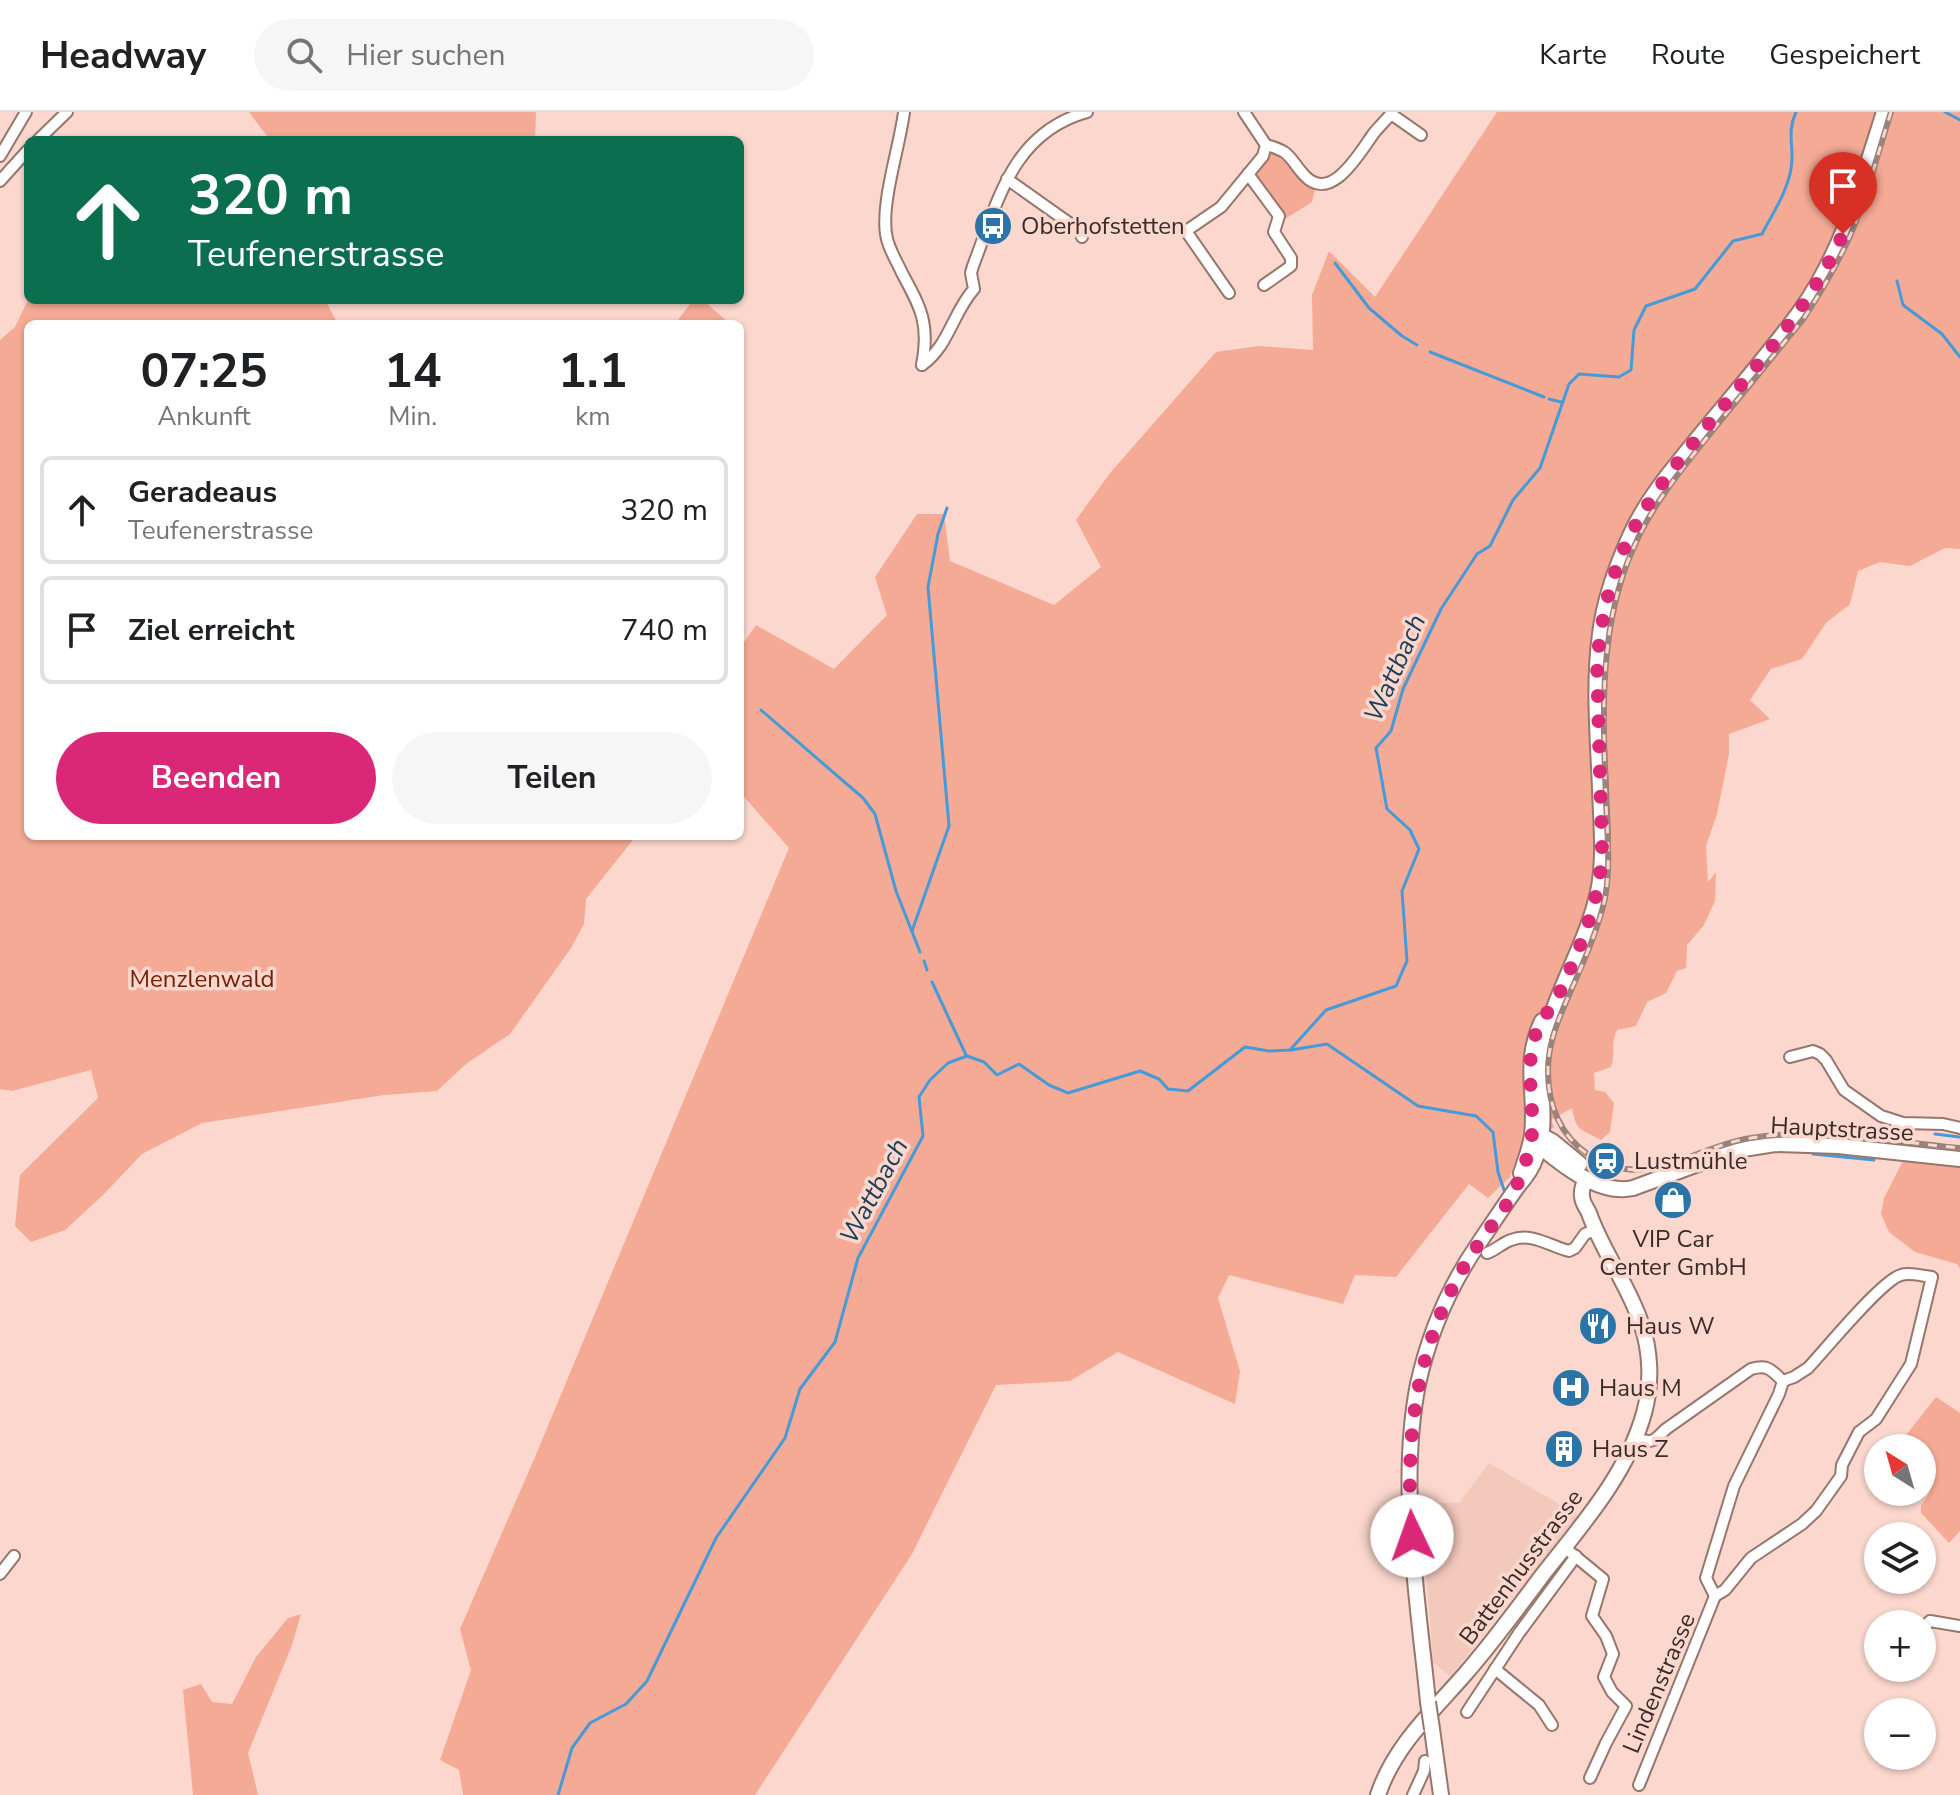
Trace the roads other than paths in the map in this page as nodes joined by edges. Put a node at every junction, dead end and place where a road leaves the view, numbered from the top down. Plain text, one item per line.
1 (26, 112) edge
2 (67, 112) edge
3 (904, 112) edge
4 (1087, 112) edge
5 (1244, 112) edge
6 (1884, 112) edge
7 (1421, 135) dead end
8 (42, 136) edge
9 (1266, 145) junction
10 (24, 154) edge
11 (0, 156) edge
12 (1248, 174) junction
13 (1007, 179) junction
14 (0, 181) edge
15 (1082, 237) dead end
16 (1264, 285) dead end
17 (1229, 293) dead end
18 (1790, 1057) dead end
19 (1960, 1128) edge
20 (1538, 1140) junction
21 (1960, 1159) edge
22 (1593, 1179) junction
23 (1595, 1230) junction
24 (1487, 1253) dead end
25 (1783, 1381) junction
26 (1635, 1438) junction
27 (1570, 1552) junction
28 (14, 1556) dead end
29 (0, 1574) edge
30 (1715, 1596) junction
31 (1936, 1622) edge
32 (1960, 1626) edge
33 (1495, 1669) junction
34 (1467, 1712) dead end
35 (1552, 1725) dead end
36 (1425, 1761) dead end
37 (1590, 1778) dead end
38 (1639, 1785) dead end
39 (1378, 1795) edge
40 (1413, 1795) edge
41 (1441, 1795) edge

1 - 11 street
2 - 8 street
3 - 13 street
4 - 13 street
5 - 9 street
6 - 20 main road
7 - 9 street
9 - 12 street
10 - 14 street
12 - 16 street
12 - 17 street
13 - 15 street
18 - 19 street
20 - 22 main road
20 - 41 main road, bridge
21 - 22 main road, Hauptstrasse
22 - 23 main road, Battenhusstrasse
23 - 24 street
23 - 26 main road, Battenhusstrasse
25 - 26 street
25 - 30 street
25 - 30 street
26 - 27 main road, Battenhusstrasse
27 - 33 street
27 - 37 street
27 - 39 main road, Battenhusstrasse
28 - 29 street
30 - 38 street, Lindenstrasse
31 - 32 street
33 - 34 street
33 - 35 street
36 - 40 street

